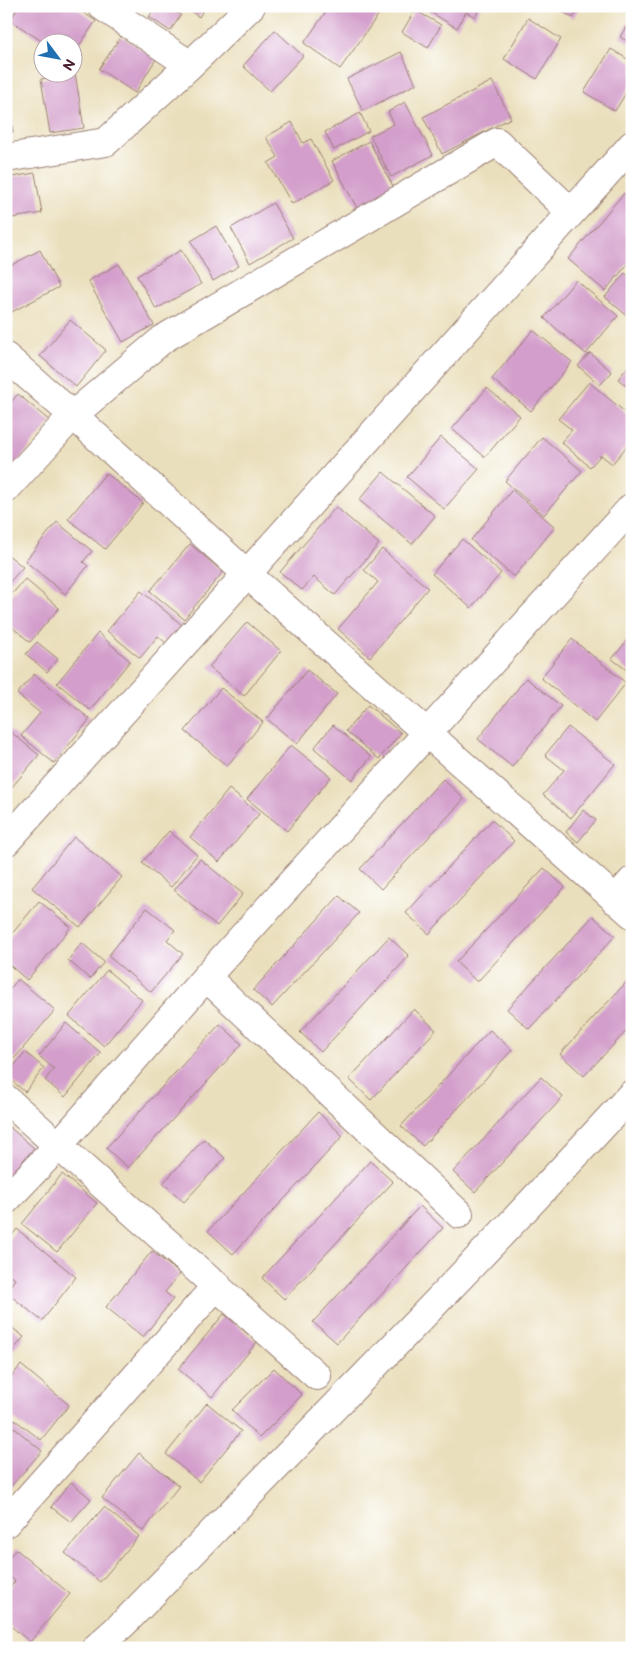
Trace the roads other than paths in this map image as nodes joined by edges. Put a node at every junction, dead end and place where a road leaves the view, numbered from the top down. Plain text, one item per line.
1 (251, 6) edge
2 (116, 10) edge
3 (190, 66) junction
4 (6, 158) edge
5 (628, 158) edge
6 (571, 212) junction
7 (6, 357) edge
8 (73, 415) junction
9 (6, 489) edge
10 (632, 507) edge
11 (247, 574) junction
12 (426, 733) junction
13 (6, 842) edge
14 (626, 898) edge
15 (206, 977) junction
16 (632, 1094) edge
17 (6, 1099) edge
18 (58, 1146) junction
19 (6, 1200) edge
20 (459, 1214) dead end
21 (217, 1285) junction
22 (317, 1376) dead end
23 (6, 1523) edge
24 (96, 1648) edge

1 - 3 street
2 - 3 street
3 - 4 street
5 - 6 street
6 - 8 street
6 - 11 street
7 - 8 street
8 - 9 street
8 - 11 street
10 - 12 street
11 - 12 street
11 - 13 street
12 - 14 street
12 - 15 street
15 - 18 street
15 - 20 street
16 - 24 street
17 - 18 street
18 - 19 street
18 - 21 street
21 - 22 street
21 - 23 street

